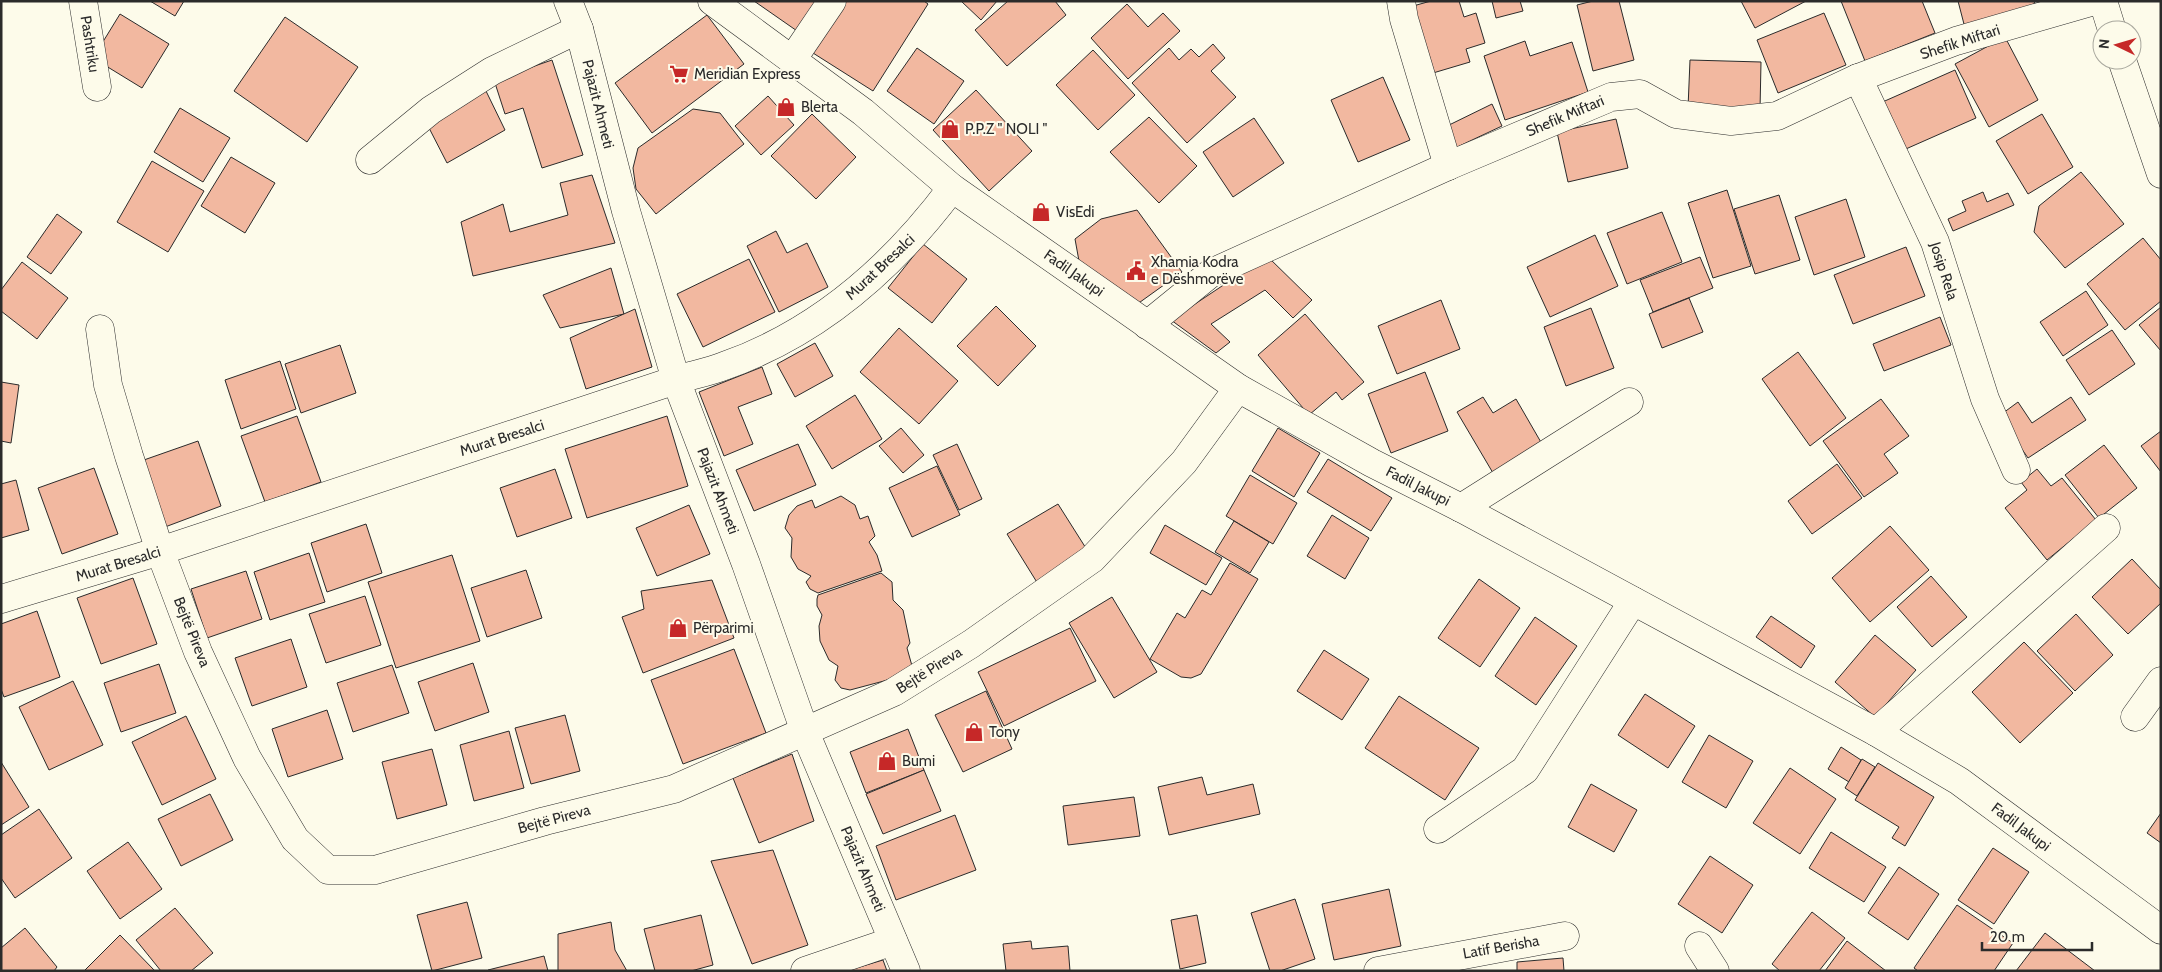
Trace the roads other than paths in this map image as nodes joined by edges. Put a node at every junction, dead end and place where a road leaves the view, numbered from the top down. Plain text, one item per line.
1 (82, 1) edge
2 (568, 1) edge
3 (712, 1) edge
4 (832, 1) edge
5 (1401, 1) edge
6 (2094, 1) edge
7 (2103, 1) edge
8 (2109, 20) edge
9 (579, 29) junction
10 (792, 60) junction
11 (2125, 70) edge
12 (1858, 78) junction
13 (97, 87) dead end
14 (370, 160) dead end
15 (1448, 166) junction
16 (2161, 174) edge
17 (952, 188) junction
18 (1147, 325) junction
19 (100, 329) dead end
20 (676, 380) junction
21 (1238, 388) junction
22 (1628, 402) dead end
23 (2016, 470) dead end
24 (1460, 508) junction
25 (2106, 528) dead end
26 (160, 551) junction
27 (1, 599) edge
28 (1633, 601) junction
29 (2161, 681) edge
30 (2135, 717) dead end
31 (805, 732) junction
32 (1876, 732) junction
33 (1438, 829) dead end
34 (2161, 930) edge
35 (1565, 936) dead end
36 (893, 941) junction
37 (1699, 946) dead end
38 (805, 971) edge
39 (906, 971) edge
40 (1378, 971) edge
41 (1714, 971) edge

1 - 13 street, Pashtriku
2 - 9 street, Pajazit Ahmeti
3 - 10 street, Fadil Jakupi
4 - 10 street
5 - 15 street
6 - 12 street, Shefik Miftari
7 - 8 street
9 - 14 street
9 - 20 street, Pajazit Ahmeti
10 - 17 street, Fadil Jakupi
11 - 16 street
12 - 15 street, Shefik Miftari
12 - 23 street, Josip Rela
15 - 18 street, Shefik Miftari
17 - 18 street, Fadil Jakupi
17 - 20 street, Murat Bresalci
18 - 21 street, Fadil Jakupi
19 - 26 street, Bejtë Pireva
20 - 26 street, Murat Bresalci
20 - 31 street, Pajazit Ahmeti
21 - 24 street, Fadil Jakupi
21 - 31 street, Bejtë Pireva
22 - 24 street, Fadil Jakupi
24 - 28 street, Fadil Jakupi
25 - 32 street
26 - 27 street, Murat Bresalci
26 - 31 street, Bejtë Pireva
28 - 32 street, Fadil Jakupi
28 - 33 street
29 - 30 street
31 - 36 street, Pajazit Ahmeti
32 - 34 street, Fadil Jakupi
35 - 40 street, Latif Berisha
36 - 38 street
36 - 39 street, Pajazit Ahmeti
37 - 41 street

